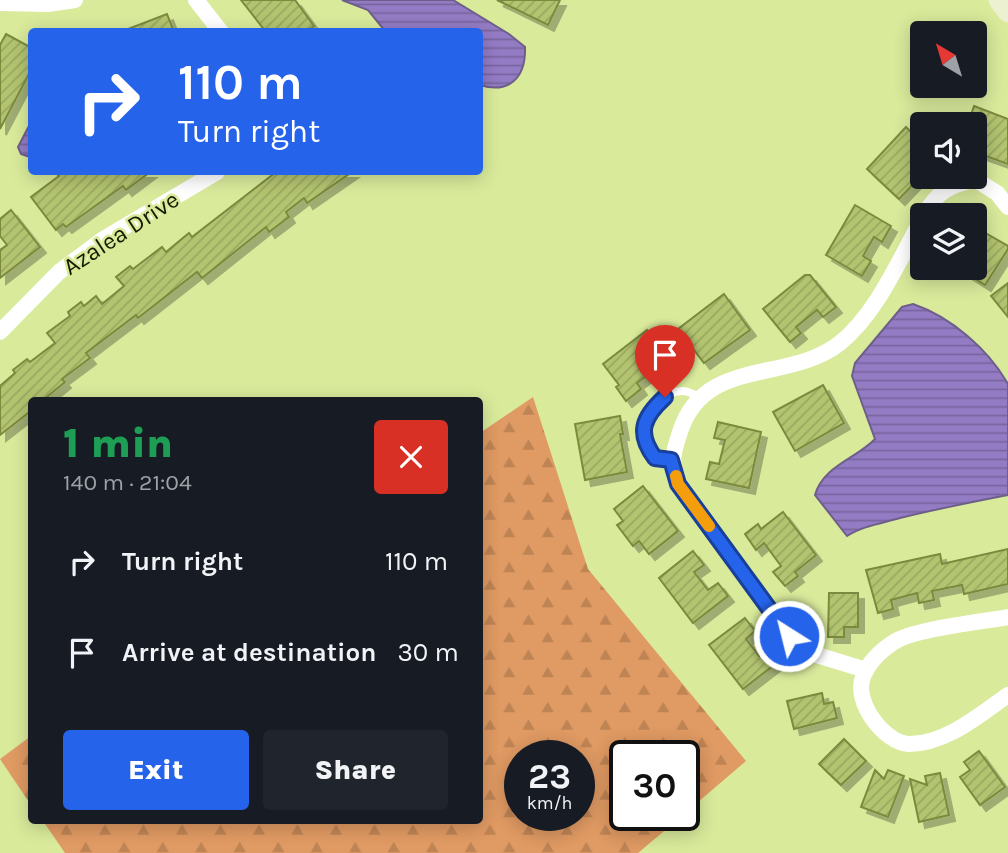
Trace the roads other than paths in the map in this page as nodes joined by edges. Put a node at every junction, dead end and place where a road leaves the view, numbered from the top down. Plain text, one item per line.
1 (75, 0) edge
2 (195, 0) edge
3 (999, 0) edge
4 (0, 3) edge
5 (1008, 12) edge
6 (217, 28) edge
7 (212, 175) edge
8 (931, 203) edge
9 (1008, 207) edge
10 (910, 240) edge
11 (0, 332) edge
12 (699, 396) junction
13 (671, 460) junction
14 (1008, 617) edge
15 (866, 670) junction
16 (1008, 695) edge

1 - 4 street
2 - 6 street
3 - 5 street
7 - 11 street, Azalea Drive
8 - 9 street
10 - 12 street
12 - 13 street
12 - 13 lane
13 - 15 street
14 - 15 street
15 - 16 street

